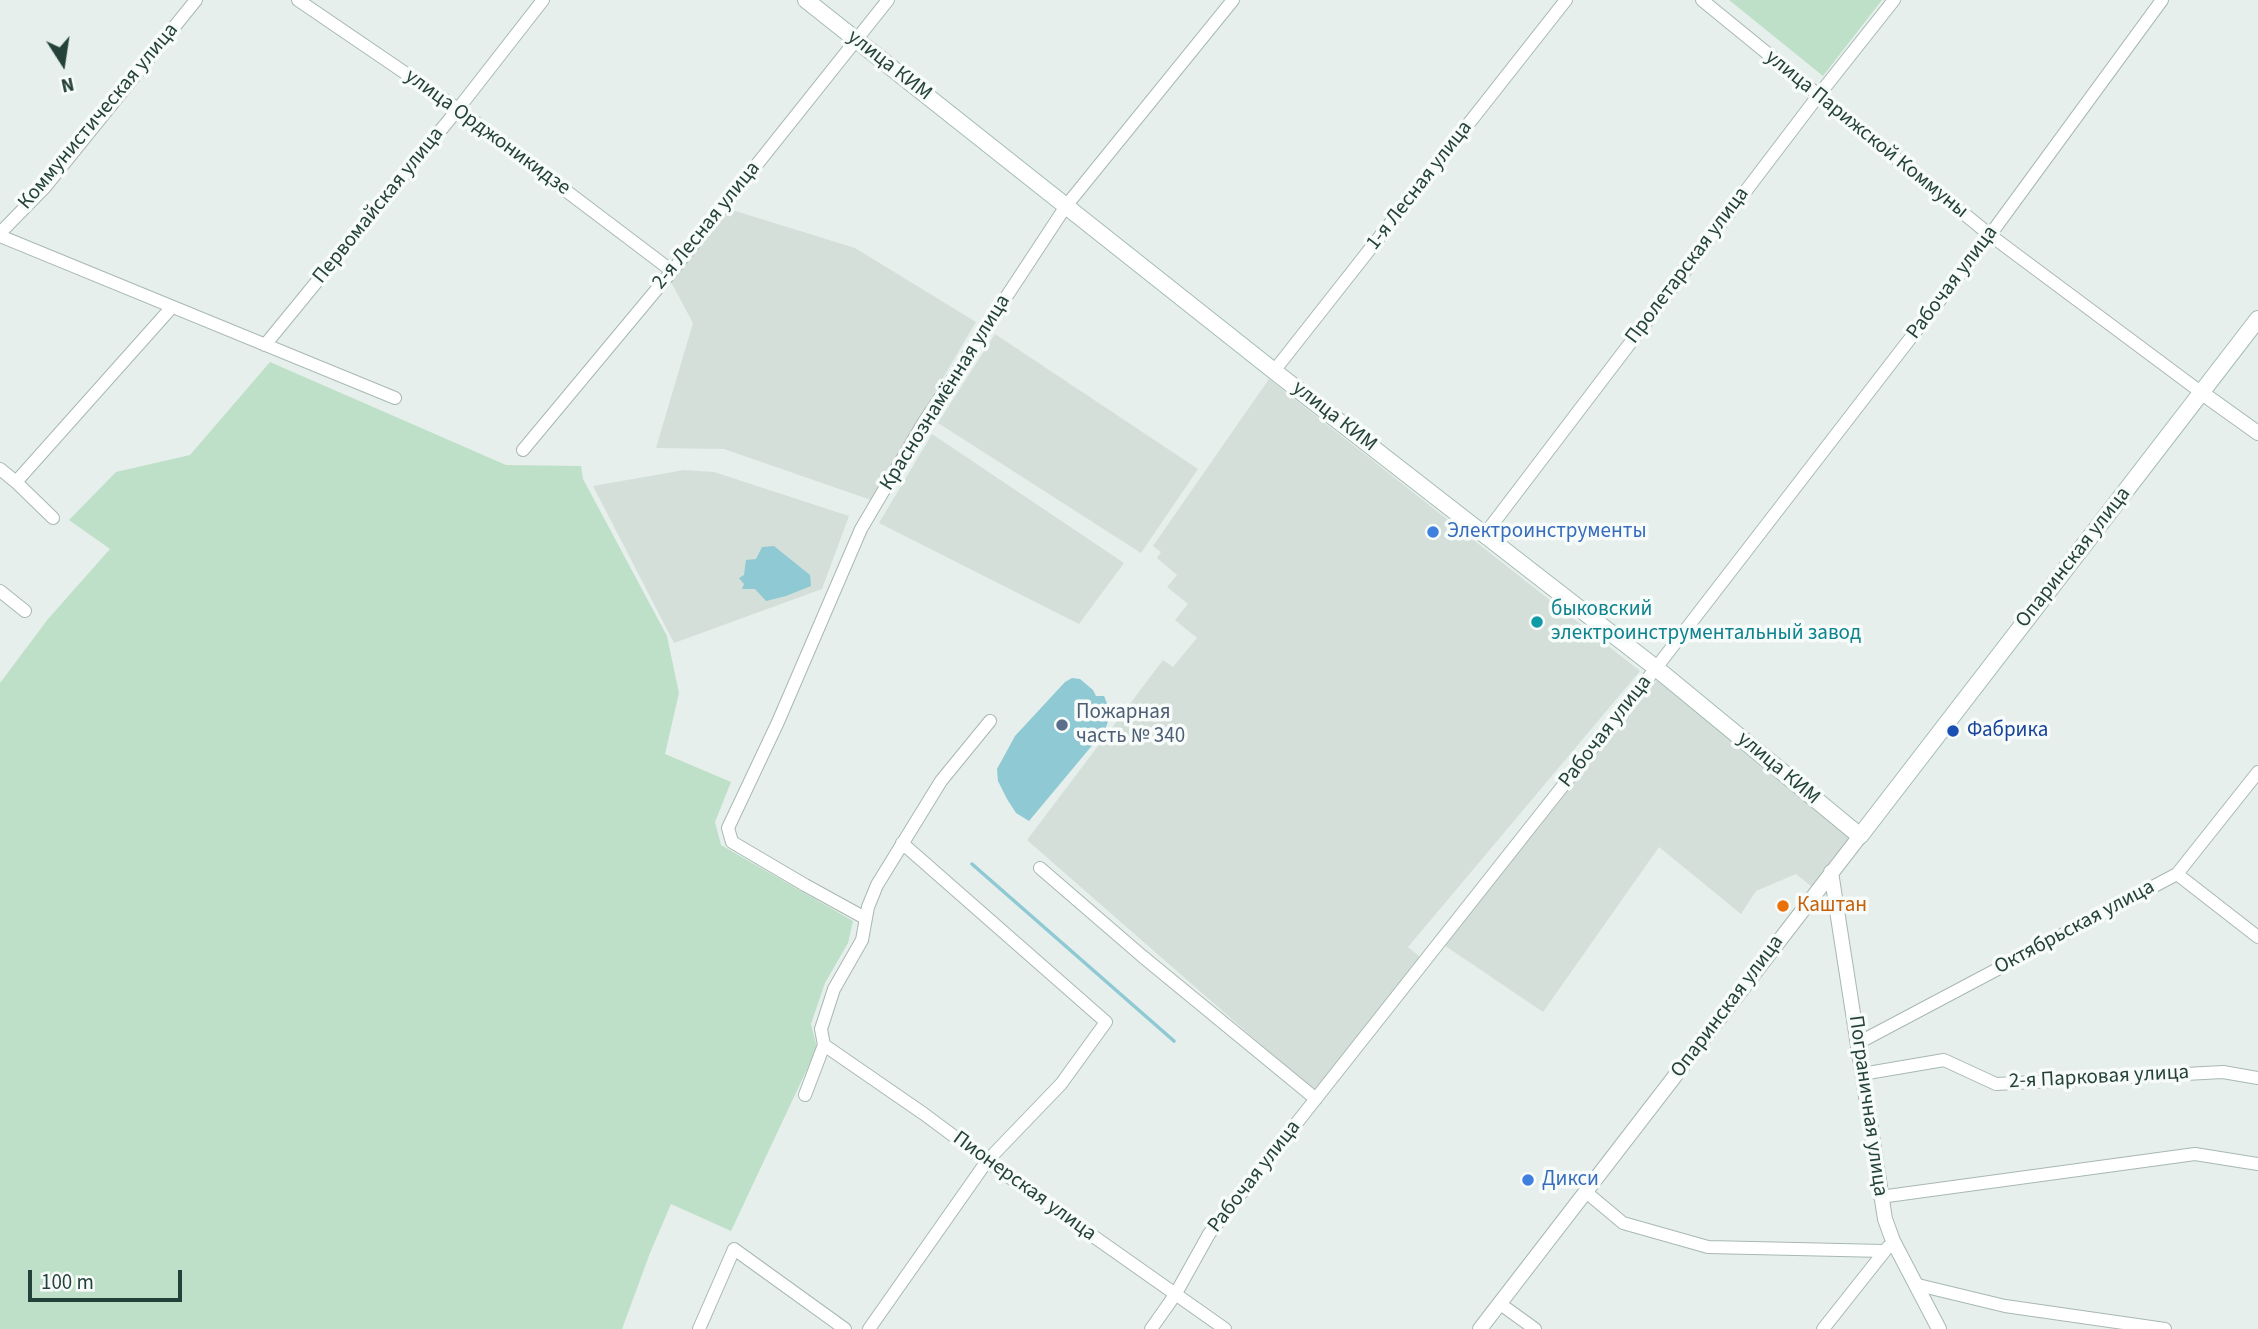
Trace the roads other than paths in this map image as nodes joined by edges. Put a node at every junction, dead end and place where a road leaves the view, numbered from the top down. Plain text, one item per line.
1 (196, 0) edge
2 (298, 0) edge
3 (544, 0) edge
4 (806, 0) edge
5 (888, 0) edge
6 (1233, 0) edge
7 (1566, 0) edge
8 (1702, 0) edge
9 (1894, 0) edge
10 (2162, 0) edge
11 (856, 39) junction
12 (1818, 96) junction
13 (458, 109) junction
14 (1066, 206) junction
15 (0, 235) edge
16 (1990, 236) junction
17 (672, 271) junction
18 (172, 307) junction
19 (2258, 319) edge
20 (265, 345) junction
21 (1274, 372) junction
22 (2202, 393) junction
23 (395, 398) dead end
24 (2258, 433) edge
25 (523, 450) dead end
26 (0, 469) edge
27 (16, 482) junction
28 (53, 518) dead end
29 (1485, 534) junction
30 (0, 591) edge
31 (25, 611) dead end
32 (1656, 668) junction
33 (990, 721) dead end
34 (2258, 772) edge
35 (1860, 836) junction
36 (902, 843) junction
37 (1040, 868) dead end
38 (1831, 872) junction
39 (2177, 874) junction
40 (866, 918) junction
41 (2258, 937) edge
42 (1858, 1043) junction
43 (824, 1045) junction
44 (1862, 1074) junction
45 (2258, 1078) edge
46 (804, 1095) dead end
47 (1316, 1099) junction
48 (987, 1161) junction
49 (2258, 1164) edge
50 (1586, 1192) junction
51 (1880, 1198) junction
52 (1889, 1246) junction
53 (1918, 1285) junction
54 (1175, 1295) junction
55 (1499, 1303) junction
56 (2113, 1325) edge
57 (699, 1329) edge
58 (845, 1329) edge
59 (869, 1329) edge
60 (1152, 1329) edge
61 (1225, 1329) edge
62 (1480, 1329) edge
63 (1535, 1329) edge
64 (1824, 1329) edge
65 (1939, 1329) edge
66 (2165, 1329) edge

1 - 15 street, Коммунистическая улица
2 - 13 street, улица Орджоникидзе
3 - 13 street, Первомайская улица
4 - 11 main road, улица КИМ
5 - 11 street, 2-я Лесная улица
6 - 14 street, Краснознамённая улица
7 - 21 street, 1-я Лесная улица
8 - 12 street, улица Парижской Коммуны
9 - 12 street, Пролетарская улица
10 - 16 street, Рабочая улица
11 - 14 main road, улица КИМ
11 - 17 street, 2-я Лесная улица
12 - 16 street, улица Парижской Коммуны
12 - 29 street, Пролетарская улица
13 - 17 street, улица Орджоникидзе
13 - 20 street, Первомайская улица
14 - 21 main road, улица КИМ
14 - 40 street, Краснознамённая улица
15 - 18 street
16 - 22 street, улица Парижской Коммуны
16 - 32 street, Рабочая улица
17 - 25 street, 2-я Лесная улица
18 - 20 street
18 - 27 street
19 - 22 main road, Опаринская улица
20 - 23 street
21 - 29 main road, улица КИМ
22 - 24 street
22 - 35 main road, Опаринская улица
26 - 27 street
27 - 28 street
29 - 32 main road, улица КИМ
30 - 31 street
32 - 35 main road, улица КИМ
32 - 47 street, Рабочая улица
33 - 36 street
34 - 39 street, Октябрьская улица
35 - 38 street, Опаринская улица
36 - 40 street
36 - 48 street
37 - 47 street
38 - 42 street, Пограничная улица
38 - 50 street, Опаринская улица
39 - 41 street
39 - 42 street, Октябрьская улица
40 - 43 street
42 - 44 street, Пограничная улица
43 - 46 street
43 - 48 street, Пионерская улица
44 - 45 street, 2-я Парковая улица
44 - 51 street, Пограничная улица
47 - 54 street, Рабочая улица
48 - 54 street, Пионерская улица
48 - 59 street
49 - 51 street
50 - 52 street
50 - 55 street, Опаринская улица
51 - 52 street, Пограничная улица
52 - 53 street, Пограничная улица
52 - 64 street
53 - 56 street
53 - 65 street, Пограничная улица
54 - 60 street, Рабочая улица
54 - 61 street, Пионерская улица
55 - 62 street, Опаринская улица
55 - 63 street
56 - 66 street
57 - 58 street

